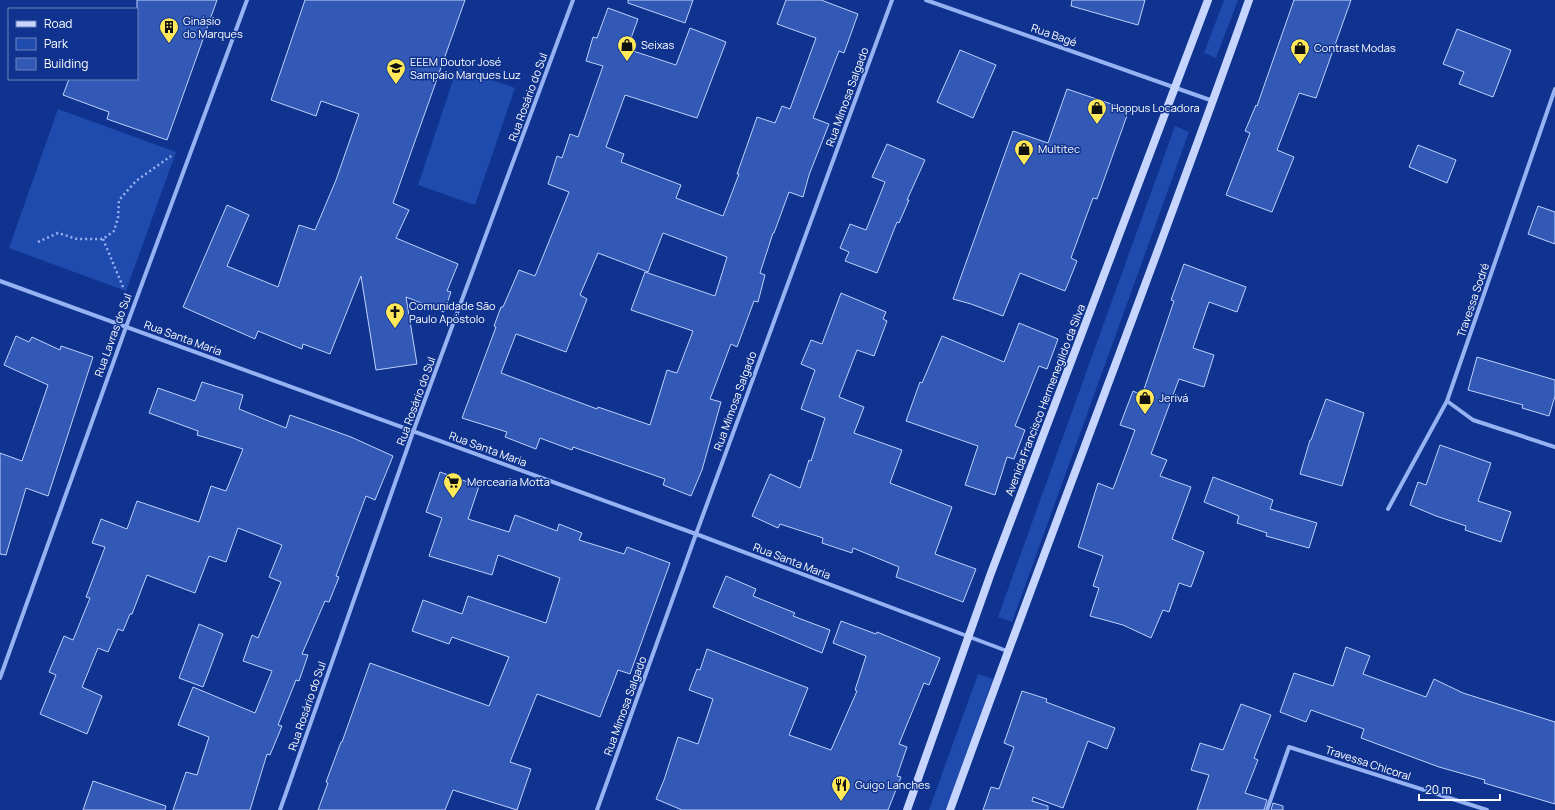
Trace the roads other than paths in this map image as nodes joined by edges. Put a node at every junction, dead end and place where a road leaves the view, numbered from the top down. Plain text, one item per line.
1 (247, 0) edge
2 (573, 0) edge
3 (892, 0) edge
4 (926, 0) edge
5 (1208, 0) edge
6 (1249, 0) edge
7 (1176, 87) junction
8 (1555, 89) edge
9 (1213, 101) junction
10 (0, 281) edge
11 (126, 327) junction
12 (1447, 401) junction
13 (414, 432) junction
14 (1555, 447) edge
15 (1388, 509) dead end
16 (696, 534) junction
17 (968, 638) junction
18 (1008, 651) junction
19 (0, 678) edge
20 (280, 810) edge
21 (597, 810) edge
22 (907, 810) edge
23 (950, 810) edge
24 (1267, 810) edge
25 (1486, 810) edge

1 - 11 street, Rua Lavras do Sul
2 - 13 street, Rua Rosário do Sul
3 - 16 street, Rua Mimosa Salgado
4 - 7 street, Rua Bagé
5 - 7 main road, Avenida Francisco Hermenegildo da Silva
6 - 9 main road
7 - 9 street, Rua Bagé
7 - 17 main road, Avenida Francisco Hermenegildo da Silva
8 - 12 street, Travessa Sodré
9 - 18 main road
10 - 11 street, Rua Santa Maria
11 - 13 street, Rua Santa Maria
11 - 19 street, Rua Lavras do Sul
12 - 14 street
12 - 15 street, Travessa Sodré
13 - 16 street, Rua Santa Maria
13 - 20 street, Rua Rosário do Sul
16 - 17 street, Rua Santa Maria
16 - 21 street, Rua Mimosa Salgado
17 - 18 street, Rua Santa Maria
17 - 22 main road, Avenida Francisco Hermenegildo da Silva
18 - 23 main road
24 - 25 street, Travessa Chicoral

